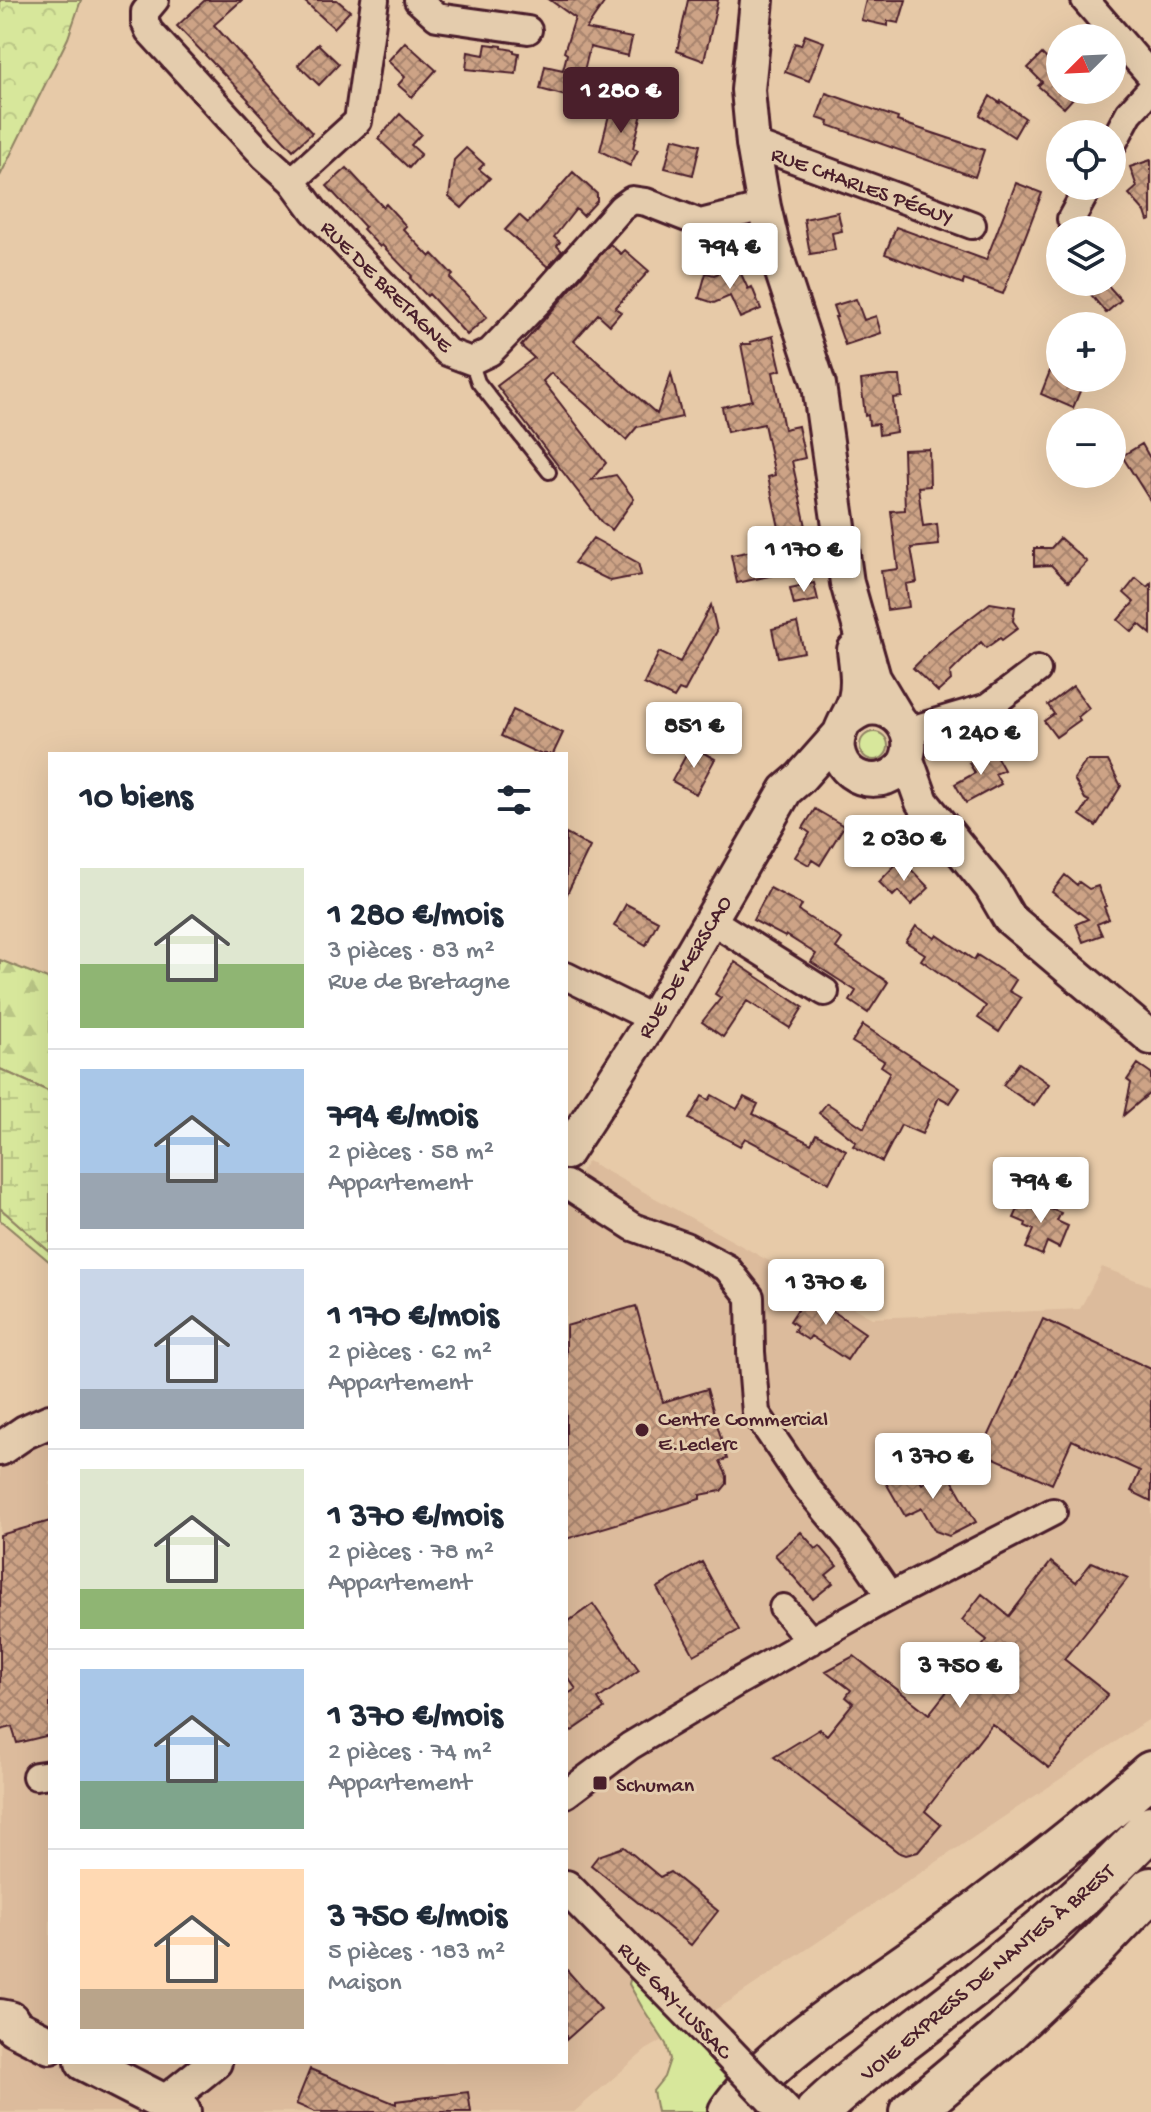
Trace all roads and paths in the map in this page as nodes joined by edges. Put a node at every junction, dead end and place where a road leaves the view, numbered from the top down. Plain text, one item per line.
1 (155, 0) edge
2 (375, 0) edge
3 (418, 0) edge
4 (757, 0) edge
5 (1085, 0) edge
6 (528, 30) dead end
7 (1151, 76) edge
8 (1151, 89) edge
9 (1125, 120) edge
10 (753, 144) junction
11 (292, 181) junction
12 (764, 207) junction
13 (972, 225) dead end
14 (471, 361) junction
15 (549, 472) dead end
16 (847, 583) junction
17 (1037, 670) dead end
18 (842, 728) junction
19 (904, 736) junction
20 (800, 778) junction
21 (863, 779) junction
22 (1009, 918) junction
23 (711, 920) junction
24 (568, 977) edge
25 (825, 992) dead end
26 (653, 1019) junction
27 (1151, 1038) edge
28 (568, 1150) edge
29 (568, 1185) edge
30 (48, 1422) edge
31 (0, 1449) edge
32 (1053, 1512) dead end
33 (890, 1596) junction
34 (783, 1608) dead end
35 (811, 1641) junction
36 (1151, 1773) edge
37 (568, 1792) edge
38 (1151, 1827) edge
39 (1151, 1852) edge
40 (568, 1889) edge
41 (1151, 1889) edge
42 (6, 2032) edge
43 (48, 2044) edge
44 (48, 2059) edge
45 (59, 2064) edge
46 (87, 2064) edge
47 (213, 2064) edge
48 (165, 2109) edge
49 (730, 2112) edge
50 (785, 2112) edge
51 (817, 2112) edge
52 (852, 2112) edge
53 (911, 2112) edge

1 - 11 street, RUE DE BRETAGNE
2 - 11 street
3 - 6 street
4 - 10 street
5 - 7 street
8 - 9 street
10 - 12 street
10 - 13 street, RUE CHARLES PÉGUY
11 - 14 street, RUE DE BRETAGNE
12 - 14 street, RUE DE BRETAGNE
12 - 16 street
14 - 15 lane
16 - 18 street
16 - 19 street
17 - 19 street
18 - 19 street
18 - 20 street, RUE DE KERSCAO
18 - 21 street
19 - 21 street
19 - 22 street
20 - 21 street
20 - 23 street, RUE DE KERSCAO
21 - 22 street
22 - 27 street
23 - 25 street
23 - 26 street, RUE DE KERSCAO
24 - 26 street
26 - 28 street, RUE DE KERSCAO
29 - 33 street
30 - 31 street
32 - 33 street
33 - 35 street
34 - 35 street
35 - 37 street
36 - 49 highway
38 - 51 highway, VOIE EXPRESS DE NANTES À BREST
39 - 52 highway, VOIE EXPRESS DE NANTES À BREST
40 - 50 street, RUE GAY-LUSSAC, bridge
41 - 53 highway
42 - 43 main road
42 - 44 main road
45 - 48 main road
46 - 48 main road
47 - 48 street

